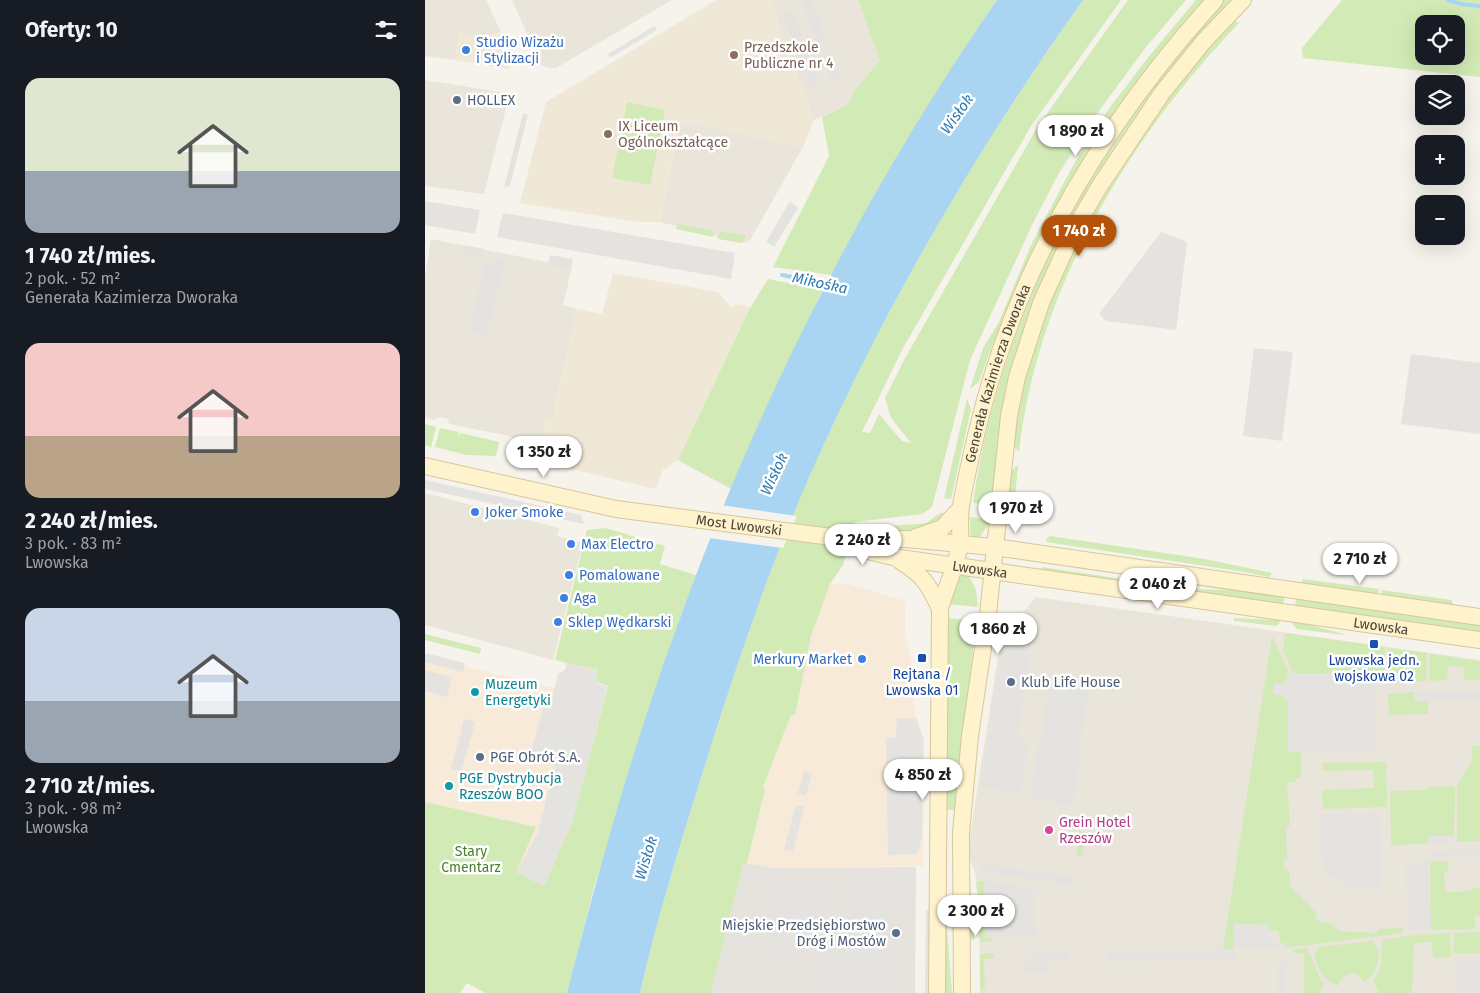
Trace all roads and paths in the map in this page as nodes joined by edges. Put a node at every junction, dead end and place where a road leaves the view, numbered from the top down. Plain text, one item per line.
1 (1215, 0) edge
2 (1243, 0) edge
3 (425, 466) edge
4 (960, 509) junction
5 (906, 539) junction
6 (847, 540) junction
7 (960, 543) junction
8 (994, 547) junction
9 (893, 557) junction
10 (955, 565) junction
11 (991, 570) junction
12 (939, 609) junction
13 (1480, 617) edge
14 (1480, 640) edge
15 (937, 993) edge
16 (962, 993) edge

1 - 4 main road, Generała Kazimierza Dworaka
2 - 8 main road, Generała Kazimierza Dworaka
3 - 6 main road, Most Lwowski
4 - 5 main road
4 - 7 main road, Generała Kazimierza Dworaka
5 - 6 main road, Lwowska
5 - 7 main road, Lwowska
6 - 9 main road, Lwowska
7 - 8 main road, Lwowska
7 - 10 main road, Generała Kazimierza Dworaka
8 - 11 main road, Generała Kazimierza Dworaka
8 - 13 main road, Lwowska
9 - 10 main road, Lwowska
9 - 12 main road
10 - 11 main road, Lwowska
10 - 12 main road, Generała Kazimierza Dworaka
11 - 14 main road, Lwowska
11 - 16 main road, Generała Kazimierza Dworaka
12 - 15 main road

